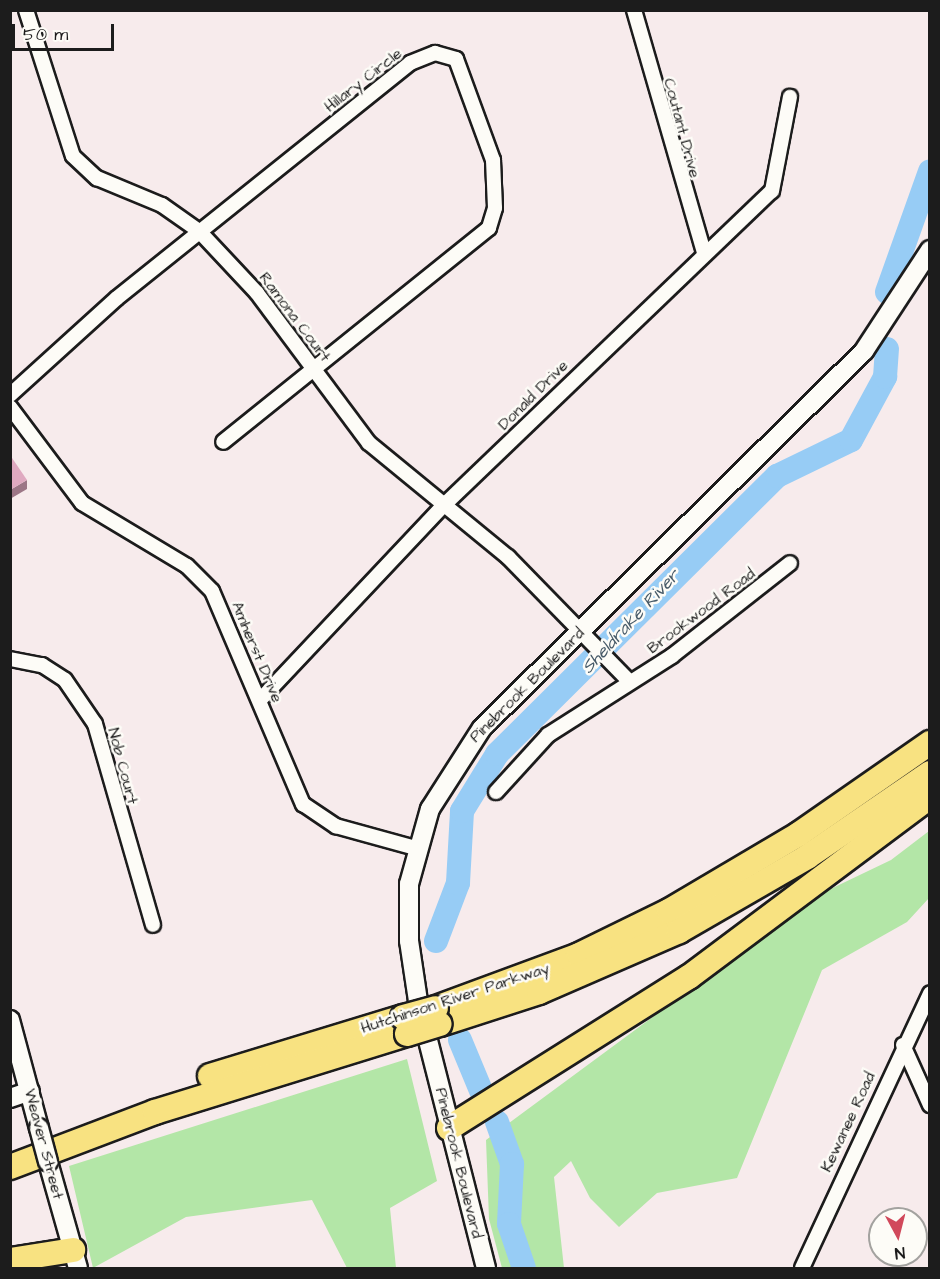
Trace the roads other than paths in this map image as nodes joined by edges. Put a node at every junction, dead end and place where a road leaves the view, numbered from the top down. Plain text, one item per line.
1 (26, 10) edge
2 (634, 10) edge
3 (790, 97) dead end
4 (200, 231) junction
5 (930, 250) edge
6 (704, 253) junction
7 (312, 368) junction
8 (10, 395) edge
9 (10, 406) edge
10 (223, 442) dead end
11 (443, 506) junction
12 (790, 563) dead end
13 (581, 630) junction
14 (10, 658) edge
15 (628, 680) junction
16 (260, 700) junction
17 (930, 743) edge
18 (930, 773) edge
19 (496, 792) dead end
20 (930, 797) edge
21 (416, 848) junction
22 (153, 925) dead end
23 (930, 993) edge
24 (438, 1016) junction
25 (10, 1020) edge
26 (405, 1025) junction
27 (903, 1046) junction
28 (30, 1091) junction
29 (10, 1098) edge
30 (930, 1105) edge
31 (449, 1128) junction
32 (10, 1149) edge
33 (10, 1167) edge
34 (75, 1259) edge
35 (10, 1260) edge
36 (486, 1269) edge
37 (802, 1269) edge

1 - 4 street, Ramona Court
2 - 6 street, Coutant Drive
3 - 6 street, Donald Drive
4 - 7 street, Ramona Court
4 - 7 street, Hillary Circle
4 - 8 street, Hillary Circle
5 - 13 street, Pinebrook Boulevard
6 - 11 street, Donald Drive
7 - 10 street, Hillary Circle
7 - 11 street, Ramona Court
9 - 16 street, Amherst Drive
11 - 13 street, Ramona Court
11 - 16 street, Donald Drive
12 - 15 street, Brookwood Road
13 - 15 street
13 - 21 street, Pinebrook Boulevard
14 - 22 street, Nob Court
15 - 19 street, Brookwood Road
16 - 21 street, Amherst Drive
17 - 24 highway, Hutchinson River Parkway
18 - 24 highway, Hutchinson River Parkway
20 - 31 highway
21 - 31 street, Pinebrook Boulevard
23 - 27 street, Kewanee Road
24 - 26 highway, Hutchinson River Parkway, bridge
25 - 28 street, Weaver Street
26 - 32 highway, Hutchinson River Parkway
26 - 33 highway, Hutchinson River Parkway
27 - 30 street
27 - 37 street, Kewanee Road
28 - 29 street
28 - 34 street, Weaver Street, bridge
31 - 36 street, Pinebrook Boulevard
34 - 35 highway

